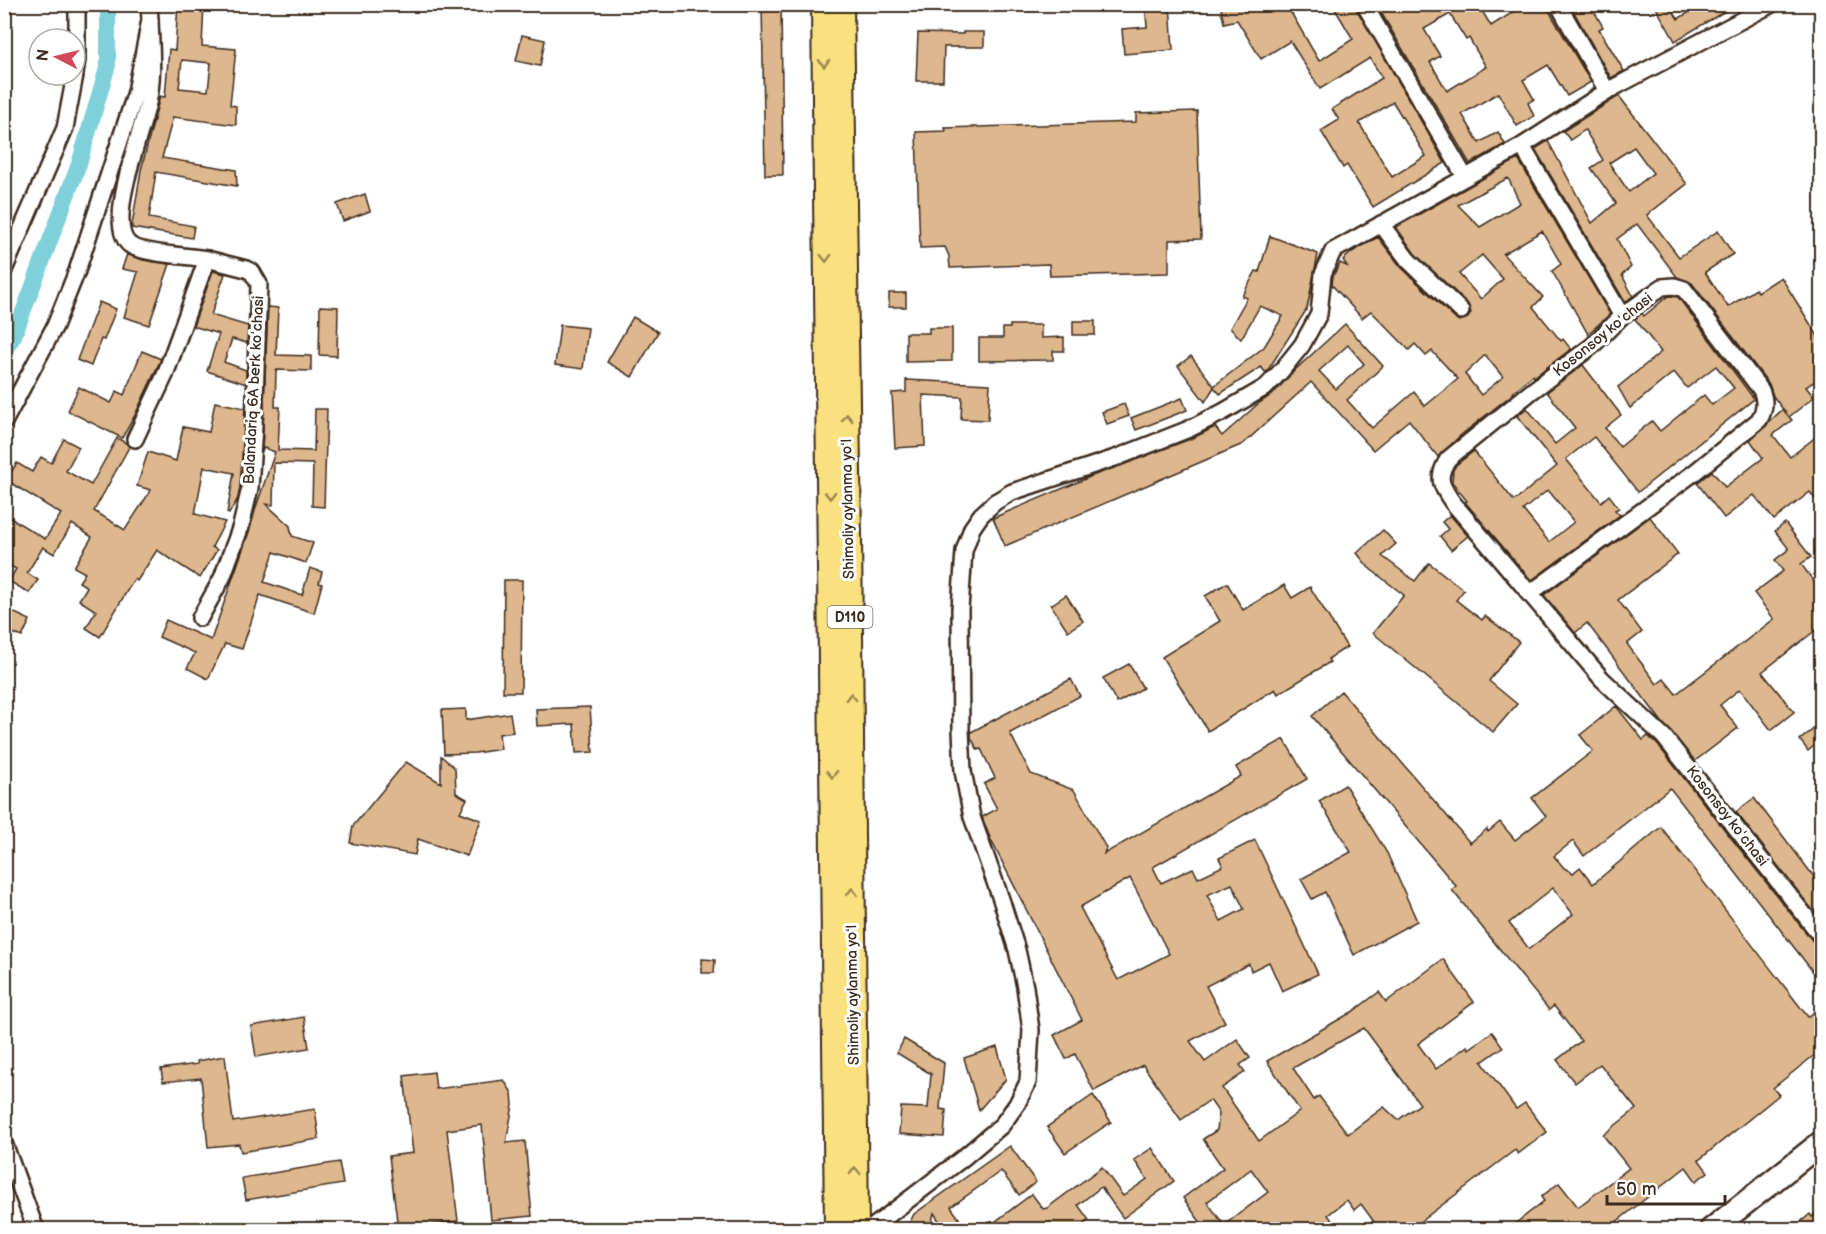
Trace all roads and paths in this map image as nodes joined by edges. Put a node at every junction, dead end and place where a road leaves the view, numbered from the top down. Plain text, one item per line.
1 (77, 4) edge
2 (824, 4) edge
3 (841, 4) edge
4 (1364, 4) edge
5 (1558, 4) edge
6 (1772, 4) edge
7 (1751, 10) edge
8 (149, 12) edge
9 (77, 27) edge
10 (73, 87) edge
11 (1607, 91) junction
12 (1522, 146) junction
13 (1465, 177) junction
14 (835, 200) junction
15 (1380, 224) junction
16 (207, 258) junction
17 (4, 270) edge
18 (1461, 311) dead end
19 (1622, 316) junction
20 (4, 422) edge
21 (135, 439) dead end
22 (1529, 594) junction
23 (840, 605) junction
24 (200, 618) dead end
25 (1821, 937) edge
26 (1821, 1142) edge
27 (4, 1143) edge
28 (36, 1230) edge
29 (837, 1230) edge
30 (856, 1230) edge
31 (869, 1230) edge
32 (1711, 1230) edge

1 - 9 street
2 -> 14 main road, Shimoliy aylanma yoʻl / D110
3 - 14 main road, Shimoliy aylanma yoʻl / D110
4 - 13 street
5 - 11 street
6 - 7 street
7 - 11 street
8 - 16 street, Balandariq 6A berk koʻchasi
8 - 20 street
10 - 17 street
11 - 12 street
12 - 13 street
12 - 19 street
13 - 15 street
14 - 23 main road, Shimoliy aylanma yoʻl / D110
15 - 18 street
15 - 31 street
16 - 21 street
16 - 24 street, Balandariq 6A berk koʻchasi
19 - 22 street, Kosonsoy koʻchasi
19 - 22 street, Kosonsoy koʻchasi
22 - 25 street, Kosonsoy koʻchasi
23 -> 29 main road, Shimoliy aylanma yoʻl / D110
30 -> 23 main road, Shimoliy aylanma yoʻl / D110
26 - 32 main road
27 - 28 street

